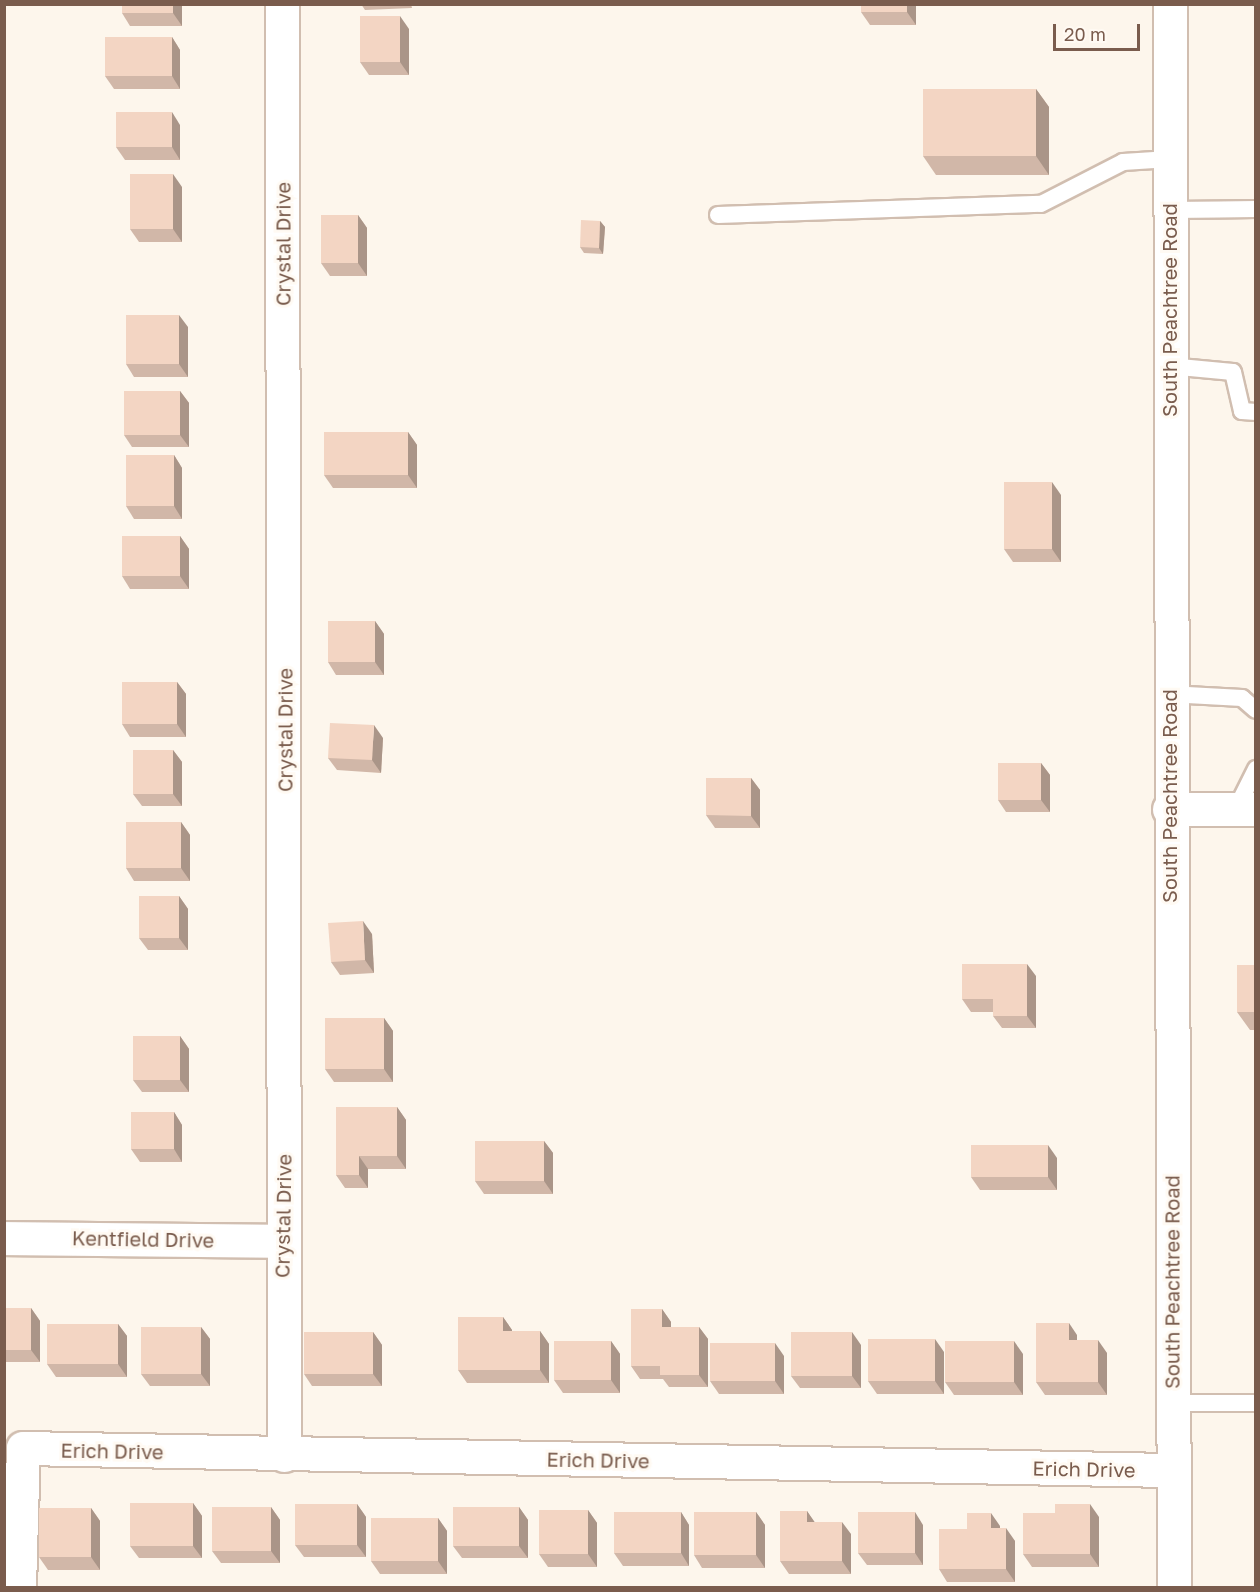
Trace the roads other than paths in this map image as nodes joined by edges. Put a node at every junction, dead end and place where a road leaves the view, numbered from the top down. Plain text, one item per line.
1 (282, 4) edge
2 (1170, 4) edge
3 (1170, 159) junction
4 (1256, 209) edge
5 (1170, 210) junction
6 (718, 214) dead end
7 (1169, 366) junction
8 (1256, 412) edge
9 (1169, 694) junction
10 (1256, 710) edge
11 (1256, 769) edge
12 (1169, 809) junction
13 (1246, 809) edge
14 (4, 1238) edge
15 (282, 1241) junction
16 (1173, 1403) junction
17 (1256, 1403) edge
18 (284, 1455) junction
19 (1174, 1470) junction
20 (19, 1587) edge
21 (1174, 1587) edge

1 - 15 street, Crystal Drive
2 - 3 street, South Peachtree Road
3 - 5 street, South Peachtree Road
3 - 6 lane
4 - 5 lane
5 - 7 street, South Peachtree Road
7 - 8 lane
7 - 9 street, South Peachtree Road
9 - 10 lane
9 - 12 street, South Peachtree Road
11 - 13 lane
12 - 13 street
12 - 16 street, South Peachtree Road
14 - 15 street, Kentfield Drive
15 - 18 street, Crystal Drive
16 - 17 lane
16 - 19 street, South Peachtree Road
18 - 19 street, Erich Drive
18 - 20 street, Erich Drive
19 - 21 street, South Peachtree Road

